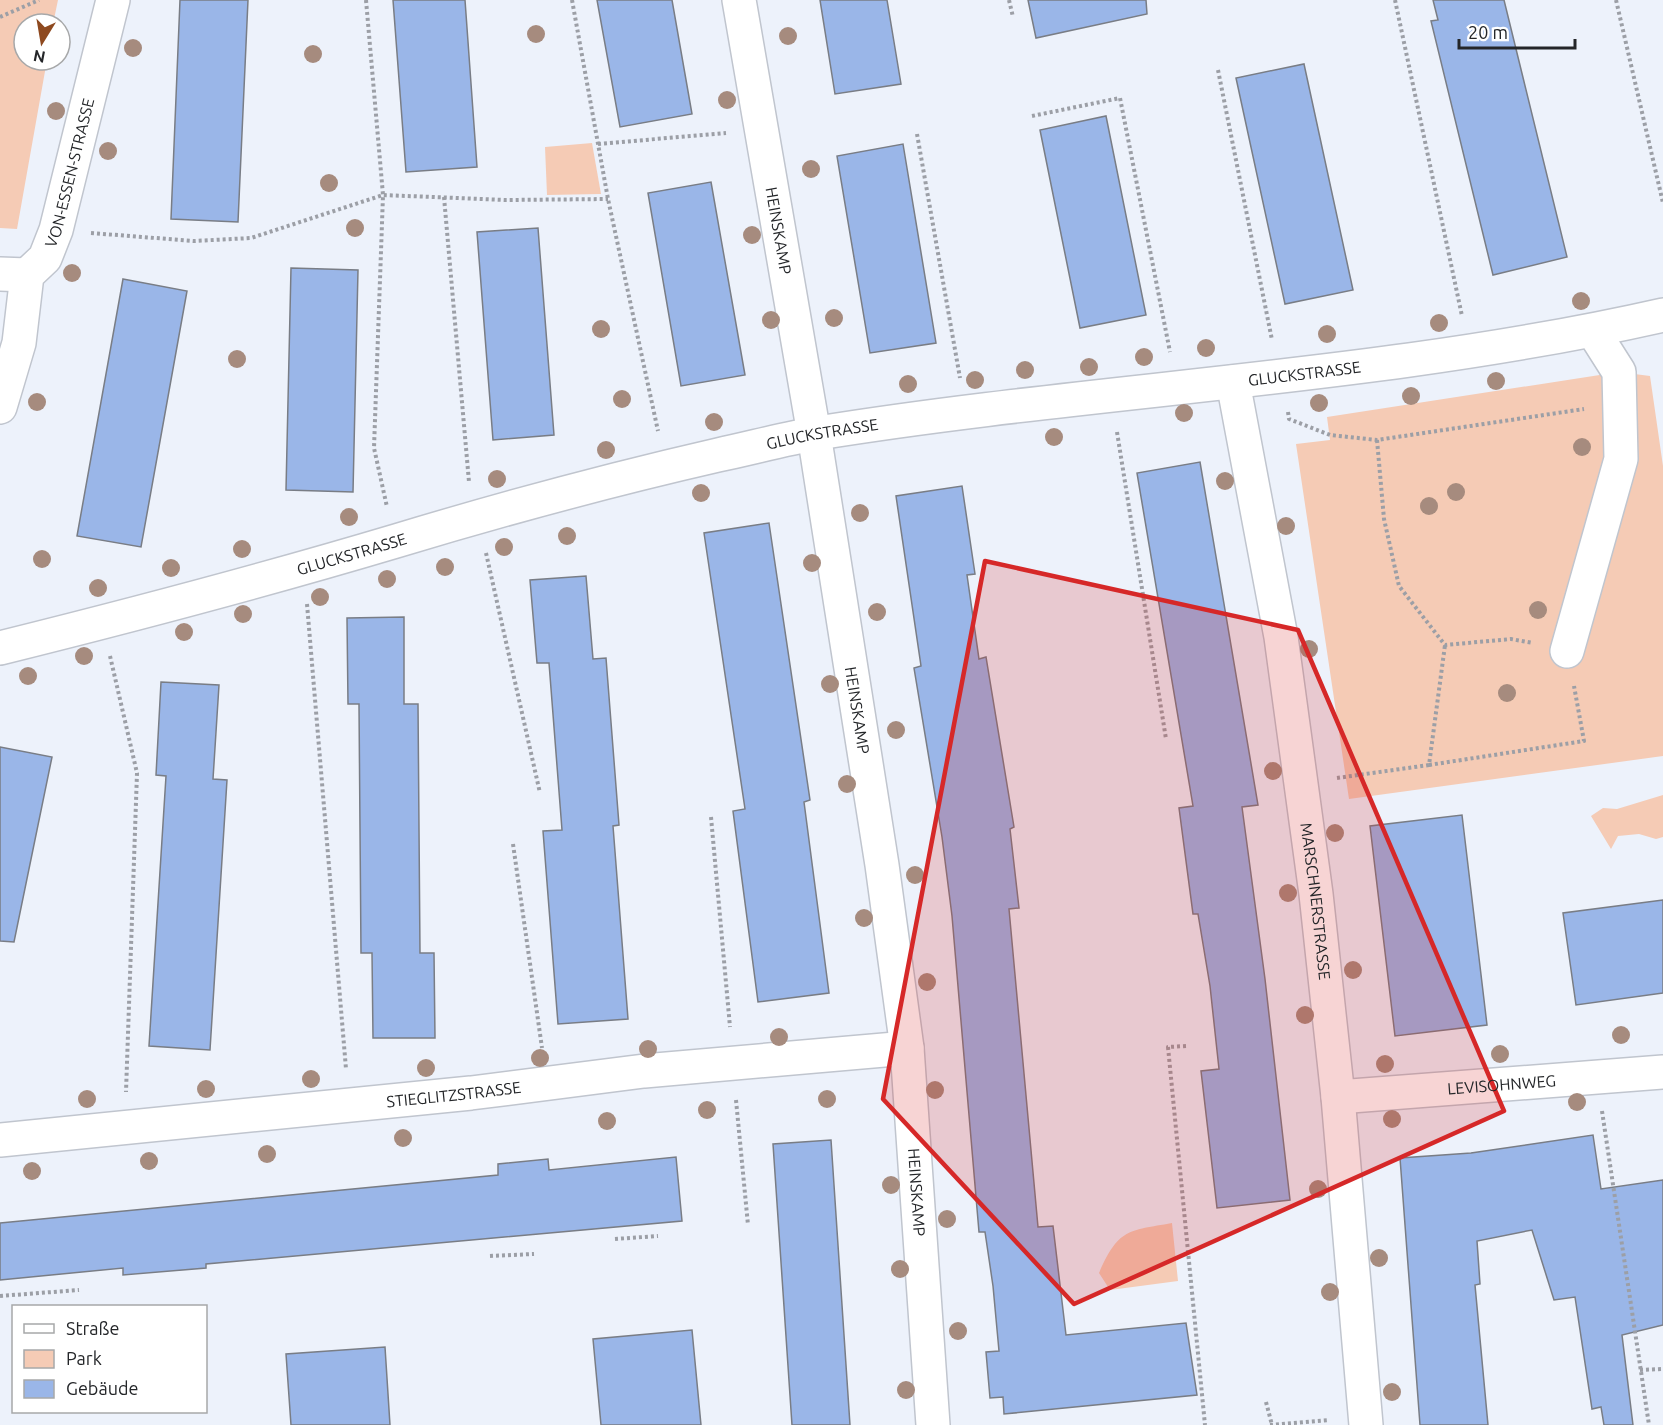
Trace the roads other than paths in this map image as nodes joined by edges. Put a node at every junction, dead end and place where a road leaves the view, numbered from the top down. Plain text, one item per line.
1 (113, 0) edge
2 (739, 0) edge
3 (14, 274) edge
4 (1663, 315) edge
5 (1593, 331) junction
6 (1233, 381) junction
7 (0, 407) edge
8 (814, 434) junction
9 (0, 648) edge
10 (1567, 651) road end
11 (907, 1048) junction
12 (1663, 1072) edge
13 (1338, 1097) junction
14 (0, 1140) edge
15 (1366, 1421) edge
16 (933, 1425) edge

1 - 3 street, VON-ESSEN-STRASSE
2 - 8 street, HEINSKAMP
3 - 7 street, VON-ESSEN-STRASSE
4 - 5 street, GLUCKSTRASSE
5 - 6 street, GLUCKSTRASSE
5 - 10 street
6 - 8 street, GLUCKSTRASSE
6 - 13 street, MARSCHNERSTRASSE
8 - 9 street, GLUCKSTRASSE
8 - 11 street, HEINSKAMP
11 - 14 street, STIEGLITZSTRASSE
11 - 16 street, HEINSKAMP
12 - 13 street, LEVISOHNWEG
13 - 15 street, MARSCHNERSTRASSE

